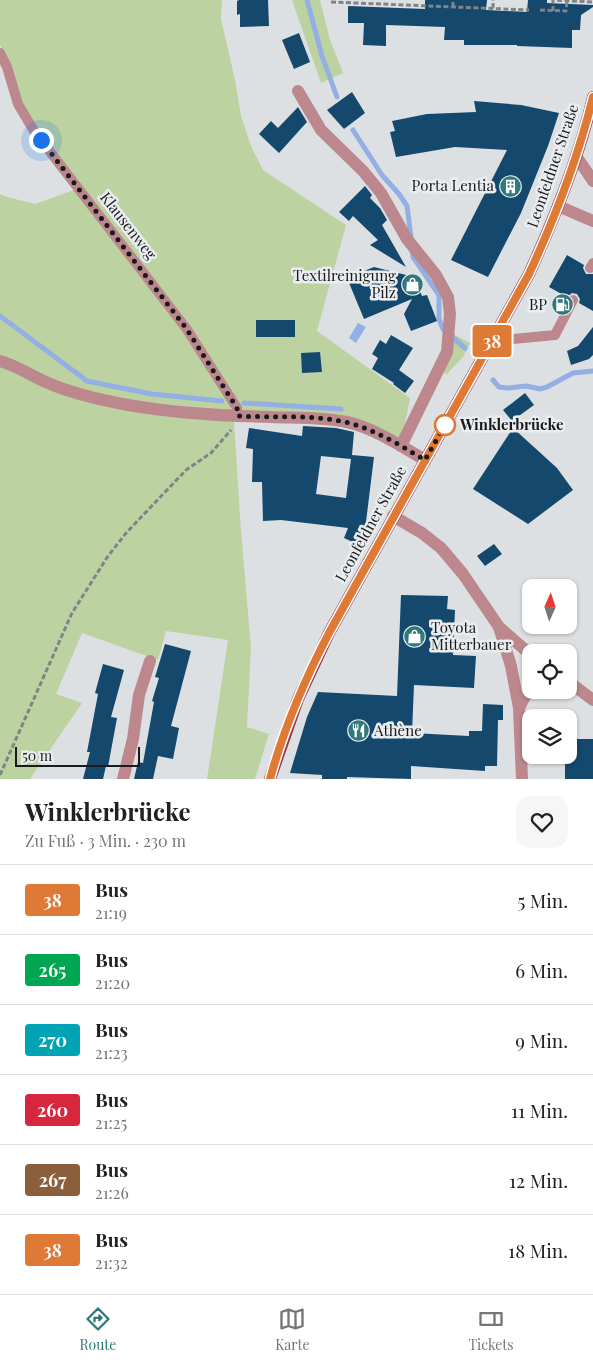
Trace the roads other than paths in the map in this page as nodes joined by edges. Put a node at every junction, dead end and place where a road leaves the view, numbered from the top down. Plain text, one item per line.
1 (0, 53) edge
2 (298, 91) dead end
3 (593, 97) edge
4 (576, 156) junction
5 (593, 181) edge
6 (558, 206) junction
7 (593, 221) edge
8 (573, 300) dead end
9 (492, 341) junction
10 (0, 361) edge
11 (238, 416) junction
12 (401, 446) junction
13 (425, 460) junction
14 (393, 516) junction
15 (499, 627) junction
16 (522, 647) edge
17 (150, 661) dead end
18 (577, 688) edge
19 (524, 699) edge
20 (593, 700) edge
21 (519, 708) junction
22 (123, 779) edge
23 (270, 779) edge
24 (522, 779) edge

1 - 11 lane, Klausenweg
2 - 12 street
3 - 4 main road, Leonfeldner Straße
4 - 5 street
4 - 6 main road, Leonfeldner Straße
6 - 7 street
6 - 9 main road, Leonfeldner Straße
8 - 9 lane
9 - 13 main road, Leonfeldner Straße
10 - 11 street
11 - 12 street
12 - 13 street
13 - 14 main road, Leonfeldner Straße
14 - 15 street
14 - 23 main road, Leonfeldner Straße
15 - 16 street
15 - 21 street
17 - 22 street
18 - 20 street
19 - 21 street
21 - 24 street

